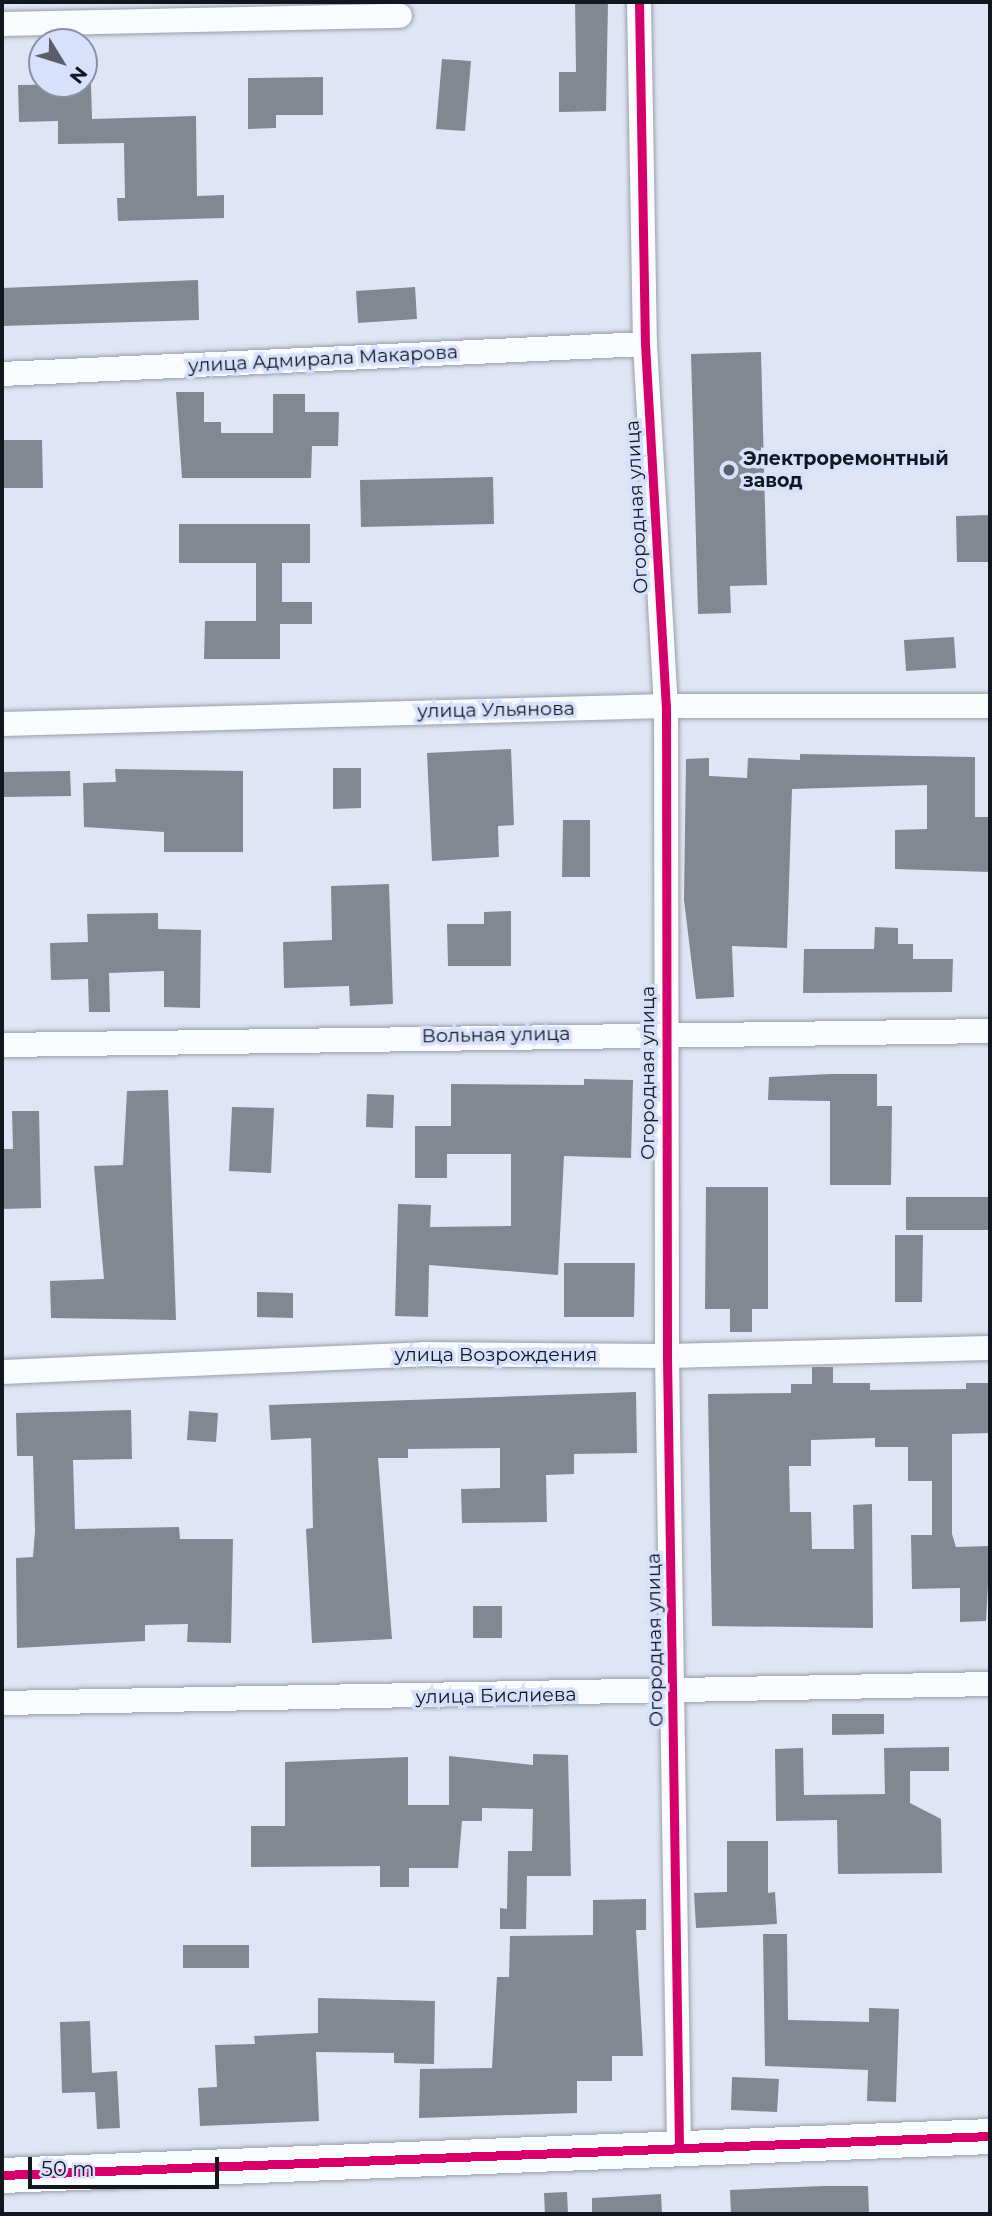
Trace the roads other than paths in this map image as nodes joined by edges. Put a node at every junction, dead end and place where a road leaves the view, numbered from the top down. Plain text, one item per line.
1 (639, 2) edge
2 (400, 16) dead end
3 (2, 24) edge
4 (645, 344) junction
5 (2, 374) edge
6 (666, 706) junction
7 (990, 706) edge
8 (2, 724) edge
9 (665, 1031) junction
10 (990, 1031) edge
11 (2, 1045) edge
12 (990, 1348) edge
13 (667, 1356) junction
14 (2, 1372) edge
15 (990, 1684) edge
16 (673, 1693) junction
17 (2, 1703) edge
18 (990, 2136) edge
19 (679, 2144) junction
20 (2, 2175) edge

1 - 4 street, Огородная улица
2 - 3 street
4 - 5 street, улица Адмирала Макарова
4 - 6 street, Огородная улица
6 - 7 street, улица Ульянова
6 - 8 street, улица Ульянова
6 - 9 street, Огородная улица
9 - 10 street, Вольная улица
9 - 11 street, Вольная улица
9 - 13 street, Огородная улица
12 - 13 street, улица Возрождения
13 - 14 street, улица Возрождения
13 - 16 street, Огородная улица
15 - 16 street, улица Бислиева
16 - 17 street, улица Бислиева
16 - 19 street, Огородная улица
18 - 19 street
19 - 20 street

